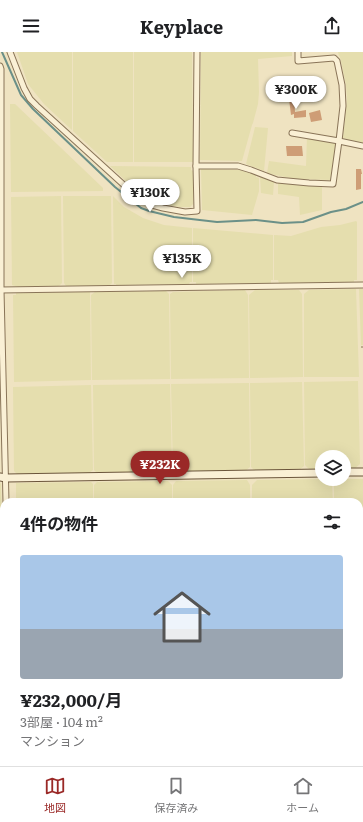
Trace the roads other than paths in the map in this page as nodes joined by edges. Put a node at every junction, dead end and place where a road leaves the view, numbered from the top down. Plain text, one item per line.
1 (10, 52) edge
2 (197, 52) edge
3 (298, 52) edge
4 (0, 66) edge
5 (0, 94) edge
6 (292, 133) dead end
7 (339, 141) junction
8 (363, 146) edge
9 (196, 166) junction
10 (363, 285) edge
11 (1, 290) edge
12 (351, 472) edge
13 (363, 472) edge
14 (315, 473) edge
15 (3, 477) edge
16 (6, 498) edge

1 - 9 street
2 - 9 street
3 - 7 street
4 - 5 street
5 - 11 street
6 - 7 street
7 - 8 street
7 - 9 street
10 - 11 street
11 - 15 street
12 - 13 street
14 - 15 street
15 - 16 street

